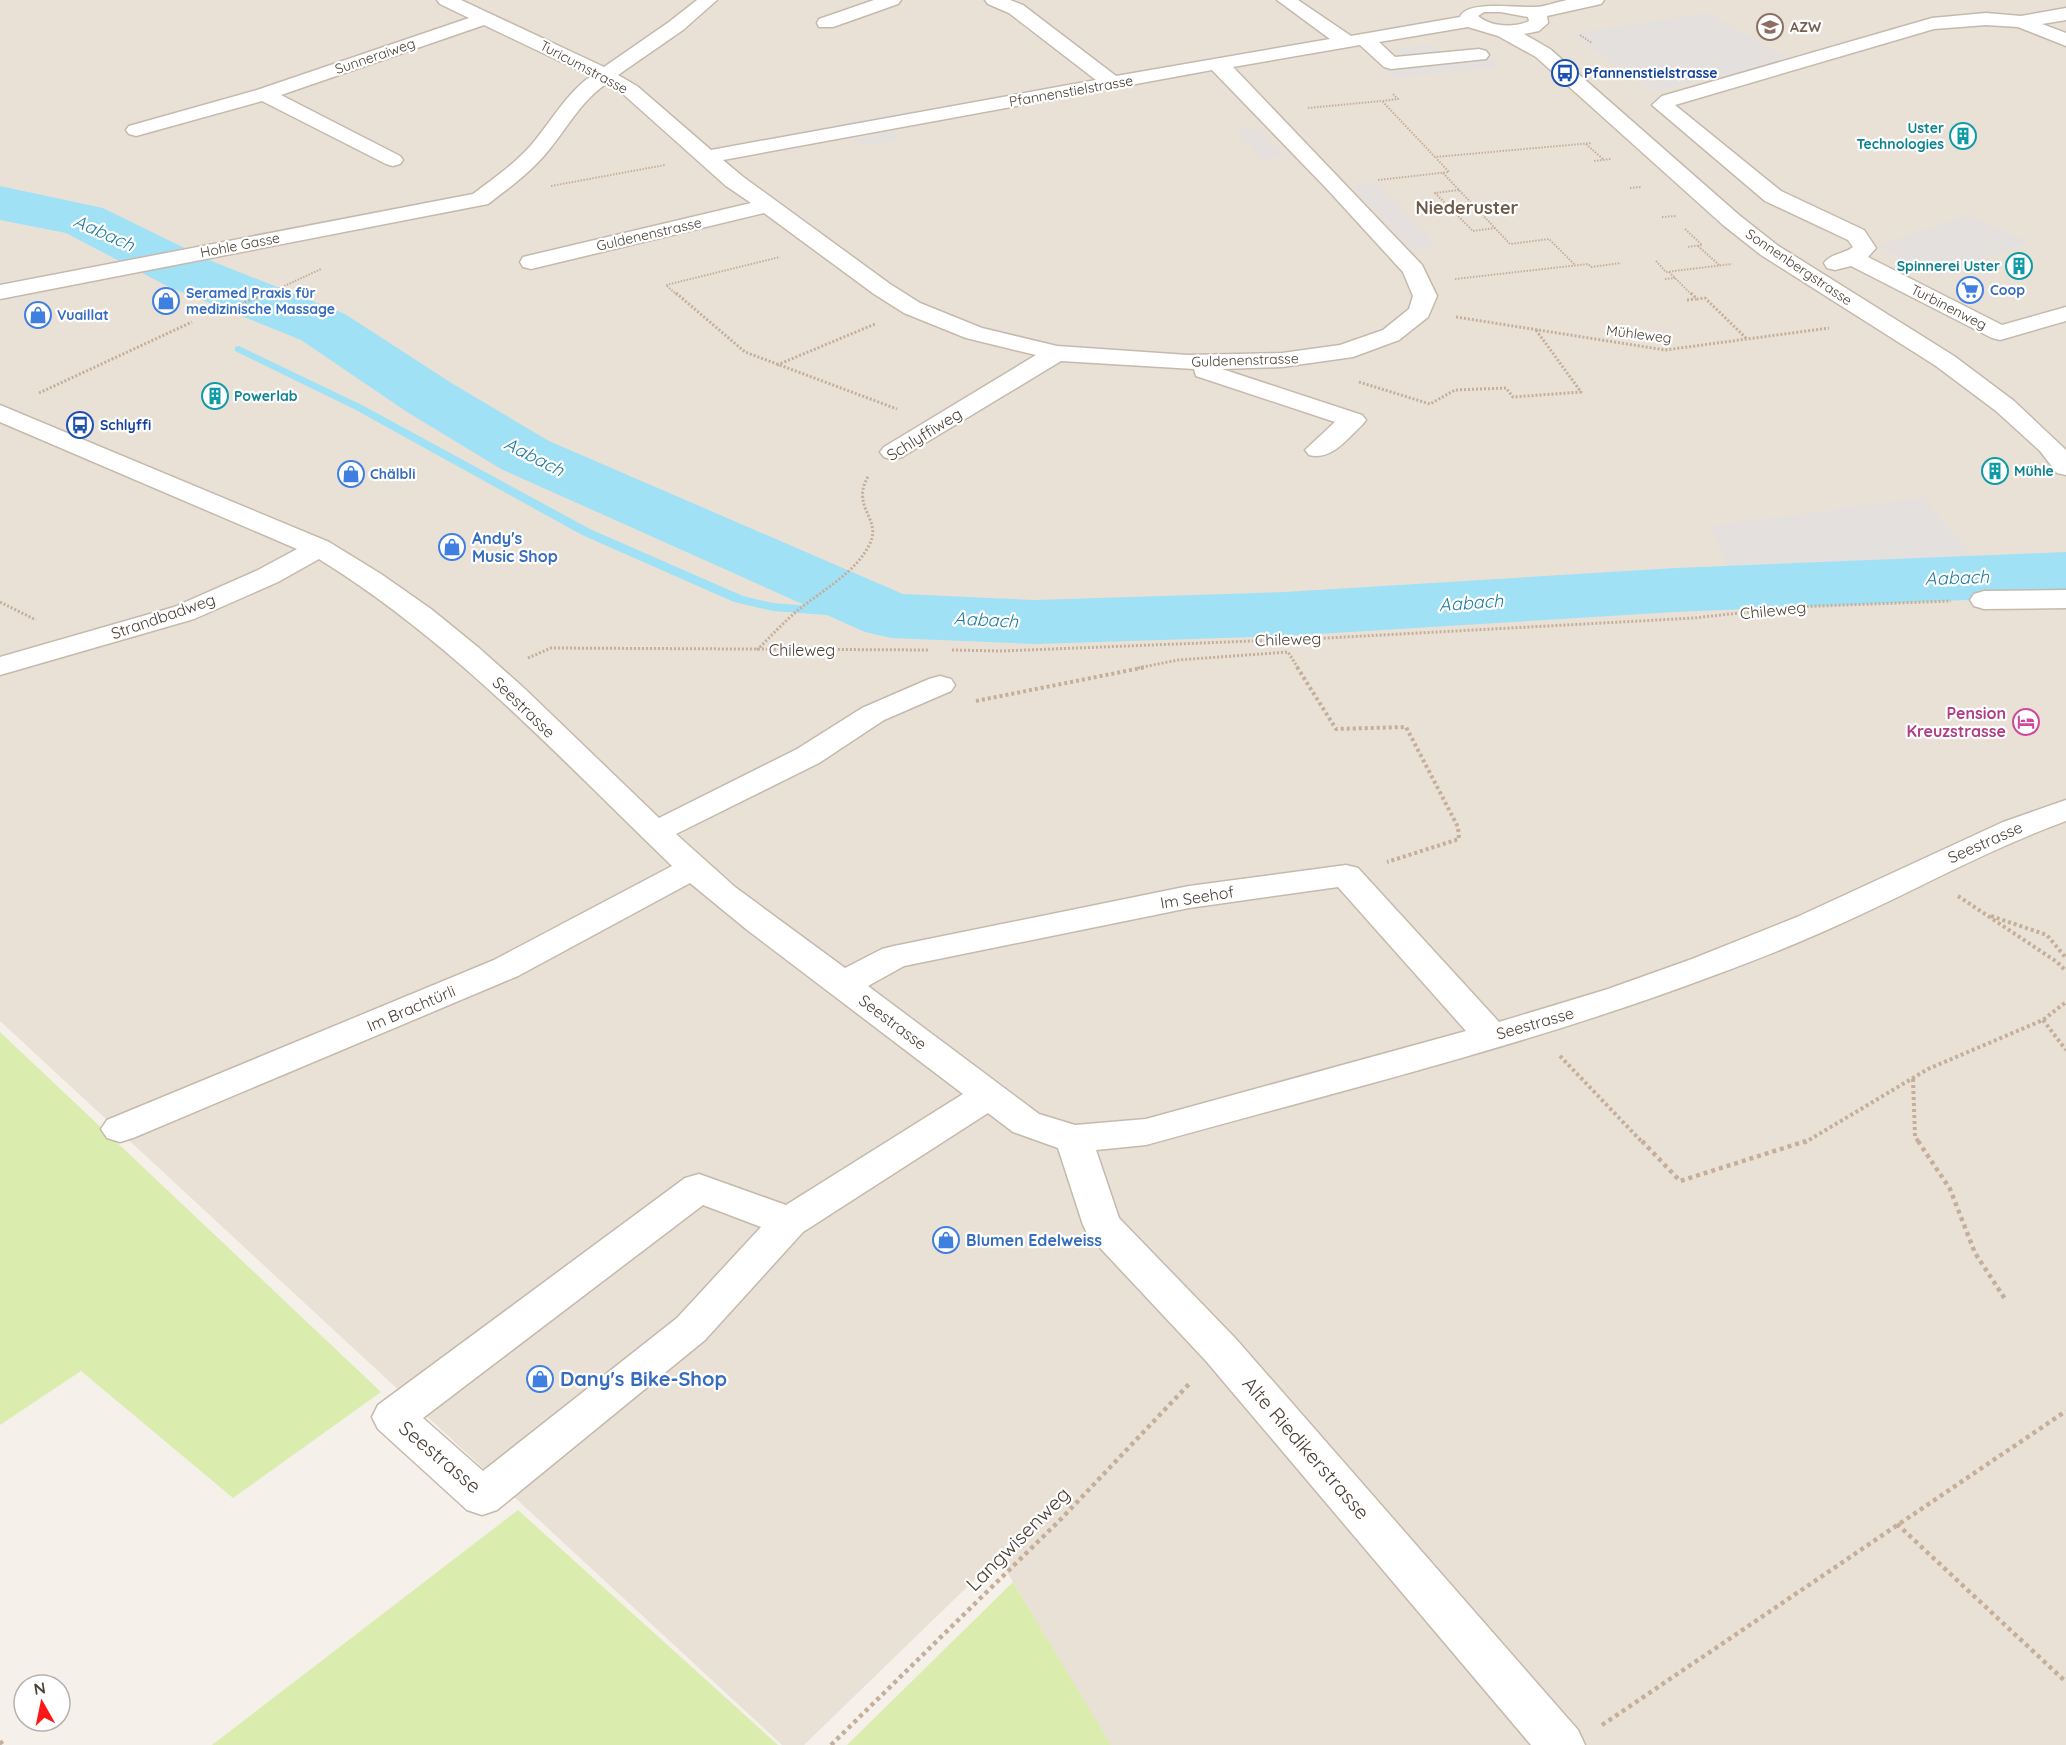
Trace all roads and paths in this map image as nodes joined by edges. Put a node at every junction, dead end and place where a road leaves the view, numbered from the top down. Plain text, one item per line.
1 (446, 0) edge
2 (708, 0) edge
3 (892, 0) edge
4 (994, 0) edge
5 (1286, 0) edge
6 (1595, 0) edge
7 (1483, 7) edge
8 (2066, 14) edge
9 (486, 18) junction
10 (1531, 21) junction
11 (2020, 22) junction
12 (826, 23) dead end
13 (1502, 30) junction
14 (1355, 40) junction
15 (2066, 40) edge
16 (1543, 53) junction
17 (1479, 55) dead end
18 (1215, 64) junction
19 (604, 75) junction
20 (1113, 83) junction
21 (1391, 92) dead end
22 (264, 94) junction
23 (1382, 101) junction
24 (1266, 113) junction
25 (1404, 124) junction
26 (1395, 125) dead end
27 (136, 130) dead end
28 (1597, 142) dead end
29 (1586, 144) junction
30 (1424, 145) junction
31 (1415, 146) dead end
32 (706, 157) junction
33 (1435, 157) junction
34 (1609, 159) dead end
35 (393, 160) dead end
36 (1604, 160) dead end
37 (1616, 166) dead end
38 (1443, 173) junction
39 (1631, 180) dead end
40 (1335, 184) junction
41 (548, 186) dead end
42 (1460, 190) junction
43 (1647, 194) dead end
44 (767, 206) junction
45 (1663, 209) dead end
46 (1495, 228) junction
47 (1697, 246) junction
48 (1687, 247) dead end
49 (786, 256) dead end
50 (1780, 258) junction
51 (1853, 258) junction
52 (1656, 261) dead end
53 (531, 262) dead end
54 (1620, 263) dead end
55 (1719, 265) junction
56 (1575, 266) junction
57 (321, 270) dead end
58 (1668, 272) junction
59 (1801, 272) junction
60 (1675, 278) junction
61 (1665, 279) dead end
62 (1421, 282) junction
63 (0, 292) edge
64 (1697, 299) junction
65 (1687, 300) dead end
66 (237, 305) dead end
67 (2066, 314) edge
68 (1449, 316) dead end
69 (192, 322) dead end
70 (876, 323) dead end
71 (1837, 327) dead end
72 (1536, 329) junction
73 (1747, 339) junction
74 (1057, 353) junction
75 (1188, 362) junction
76 (777, 365) junction
77 (1356, 381) dead end
78 (33, 396) dead end
79 (0, 413) edge
80 (937, 424) junction
81 (1318, 450) dead end
82 (893, 452) joint
83 (2066, 467) edge
84 (318, 548) junction
85 (2066, 599) edge
86 (1984, 600) joint
87 (756, 650) junction
88 (932, 650) dead end
89 (943, 650) dead end
90 (522, 660) dead end
91 (0, 666) edge
92 (940, 685) dead end
93 (971, 702) dead end
94 (2066, 810) edge
95 (655, 832) junction
96 (693, 868) junction
97 (1346, 875) junction
98 (1956, 894) dead end
99 (1985, 914) junction
100 (2066, 958) edge
101 (2066, 970) edge
102 (843, 984) junction
103 (2066, 1002) edge
104 (2043, 1020) junction
105 (1531, 1024) junction
106 (1491, 1036) junction
107 (2066, 1050) edge
108 (1913, 1079) junction
109 (989, 1095) junction
110 (120, 1129) dead end
111 (1074, 1139) junction
112 (789, 1222) junction
113 (2005, 1299) dead end
114 (1221, 1350) junction
115 (2066, 1411) edge
116 (1897, 1524) junction
117 (2066, 1682) edge
118 (1576, 1738) edge
119 (0, 1741) edge
120 (3, 1745) edge
121 (831, 1745) edge

1 - 9 street, Turicumstrasse
2 - 19 street, Hohle Gasse
3 - 12 street
4 - 20 street
5 - 14 street
6 - 10 street
7 - 10 street
7 - 13 street
7 - 14 street, Pfannenstielstrasse
8 - 11 street
9 - 19 street, Turicumstrasse
9 - 22 street, Sunneraiweg
10 - 13 street
10 - 16 street, Sonnenbergstrasse
11 - 15 street
11 - 51 street
13 - 16 street, Sonnenbergstrasse
14 - 17 street
14 - 18 street, Pfannenstielstrasse
16 - 50 street, Sonnenbergstrasse
18 - 20 street, Pfannenstielstrasse
18 - 24 street
19 - 32 street, Turicumstrasse
19 - 63 street, Hohle Gasse
20 - 32 street, Pfannenstielstrasse
21 - 23 path
22 - 27 street, Sunneraiweg
22 - 35 street
23 - 24 path
23 - 25 path
24 - 40 street
25 - 26 path
25 - 30 path
28 - 29 path
29 - 33 path
29 - 36 path
30 - 31 path
30 - 33 path
32 - 41 path
32 - 44 street, Guldenenstrasse
33 - 38 path
34 - 37 path
38 - 40 path
38 - 42 path
39 - 43 path
40 - 62 street
42 - 46 path
42 - 46 path
44 - 53 street, Guldenenstrasse
44 - 74 street, Guldenenstrasse
45 - 47 path
46 - 56 path
47 - 48 path
47 - 55 path
49 - 76 path
50 - 55 path
50 - 59 street, Sonnenbergstrasse
51 - 59 street
51 - 67 street, Turbinenweg
52 - 58 path
54 - 56 path
55 - 58 path
56 - 62 path
57 - 66 path
58 - 60 path
59 - 83 street, Sonnenbergstrasse
60 - 61 path
60 - 64 path
62 - 75 street, Guldenenstrasse
64 - 65 path
64 - 73 path
68 - 72 path, Mühleweg
69 - 78 path
70 - 76 path
71 - 73 path, Mühleweg
72 - 73 path, Mühleweg
72 - 77 path
74 - 75 street, Guldenenstrasse
74 - 80 street, Schlyffiweg
75 - 81 street
76 - 80 path
79 - 84 street, Seestrasse
80 - 82 street, Schlyffiweg
82 - 87 path, Schlyffiweg
84 - 91 street, Strandbadweg
84 - 95 street, Seestrasse
85 - 86 street
86 - 89 path, Chileweg
87 - 88 path, Chileweg
87 - 90 path, Chileweg
92 - 95 street
93 - 97 path
94 - 105 street, Seestrasse
95 - 96 street, Seestrasse
96 - 102 street, Seestrasse
96 - 110 street, Im Brachtürli
97 - 102 street, Im Seehof
97 - 106 street
98 - 99 path
99 - 100 path
99 - 101 path
102 - 109 street, Seestrasse
103 - 104 path
104 - 107 path
104 - 108 path
105 - 106 street, Seestrasse
105 - 108 path
106 - 111 street, Seestrasse
108 - 113 path
109 - 111 street, Seestrasse
109 - 112 street, Seestrasse
111 - 114 street, Alte Riedikerstrasse
112 - 112 street, Seestrasse
114 - 118 street, Alte Riedikerstrasse
114 - 121 path, Langwisenweg
115 - 116 path
116 - 117 path
116 - 118 path
119 - 120 path

